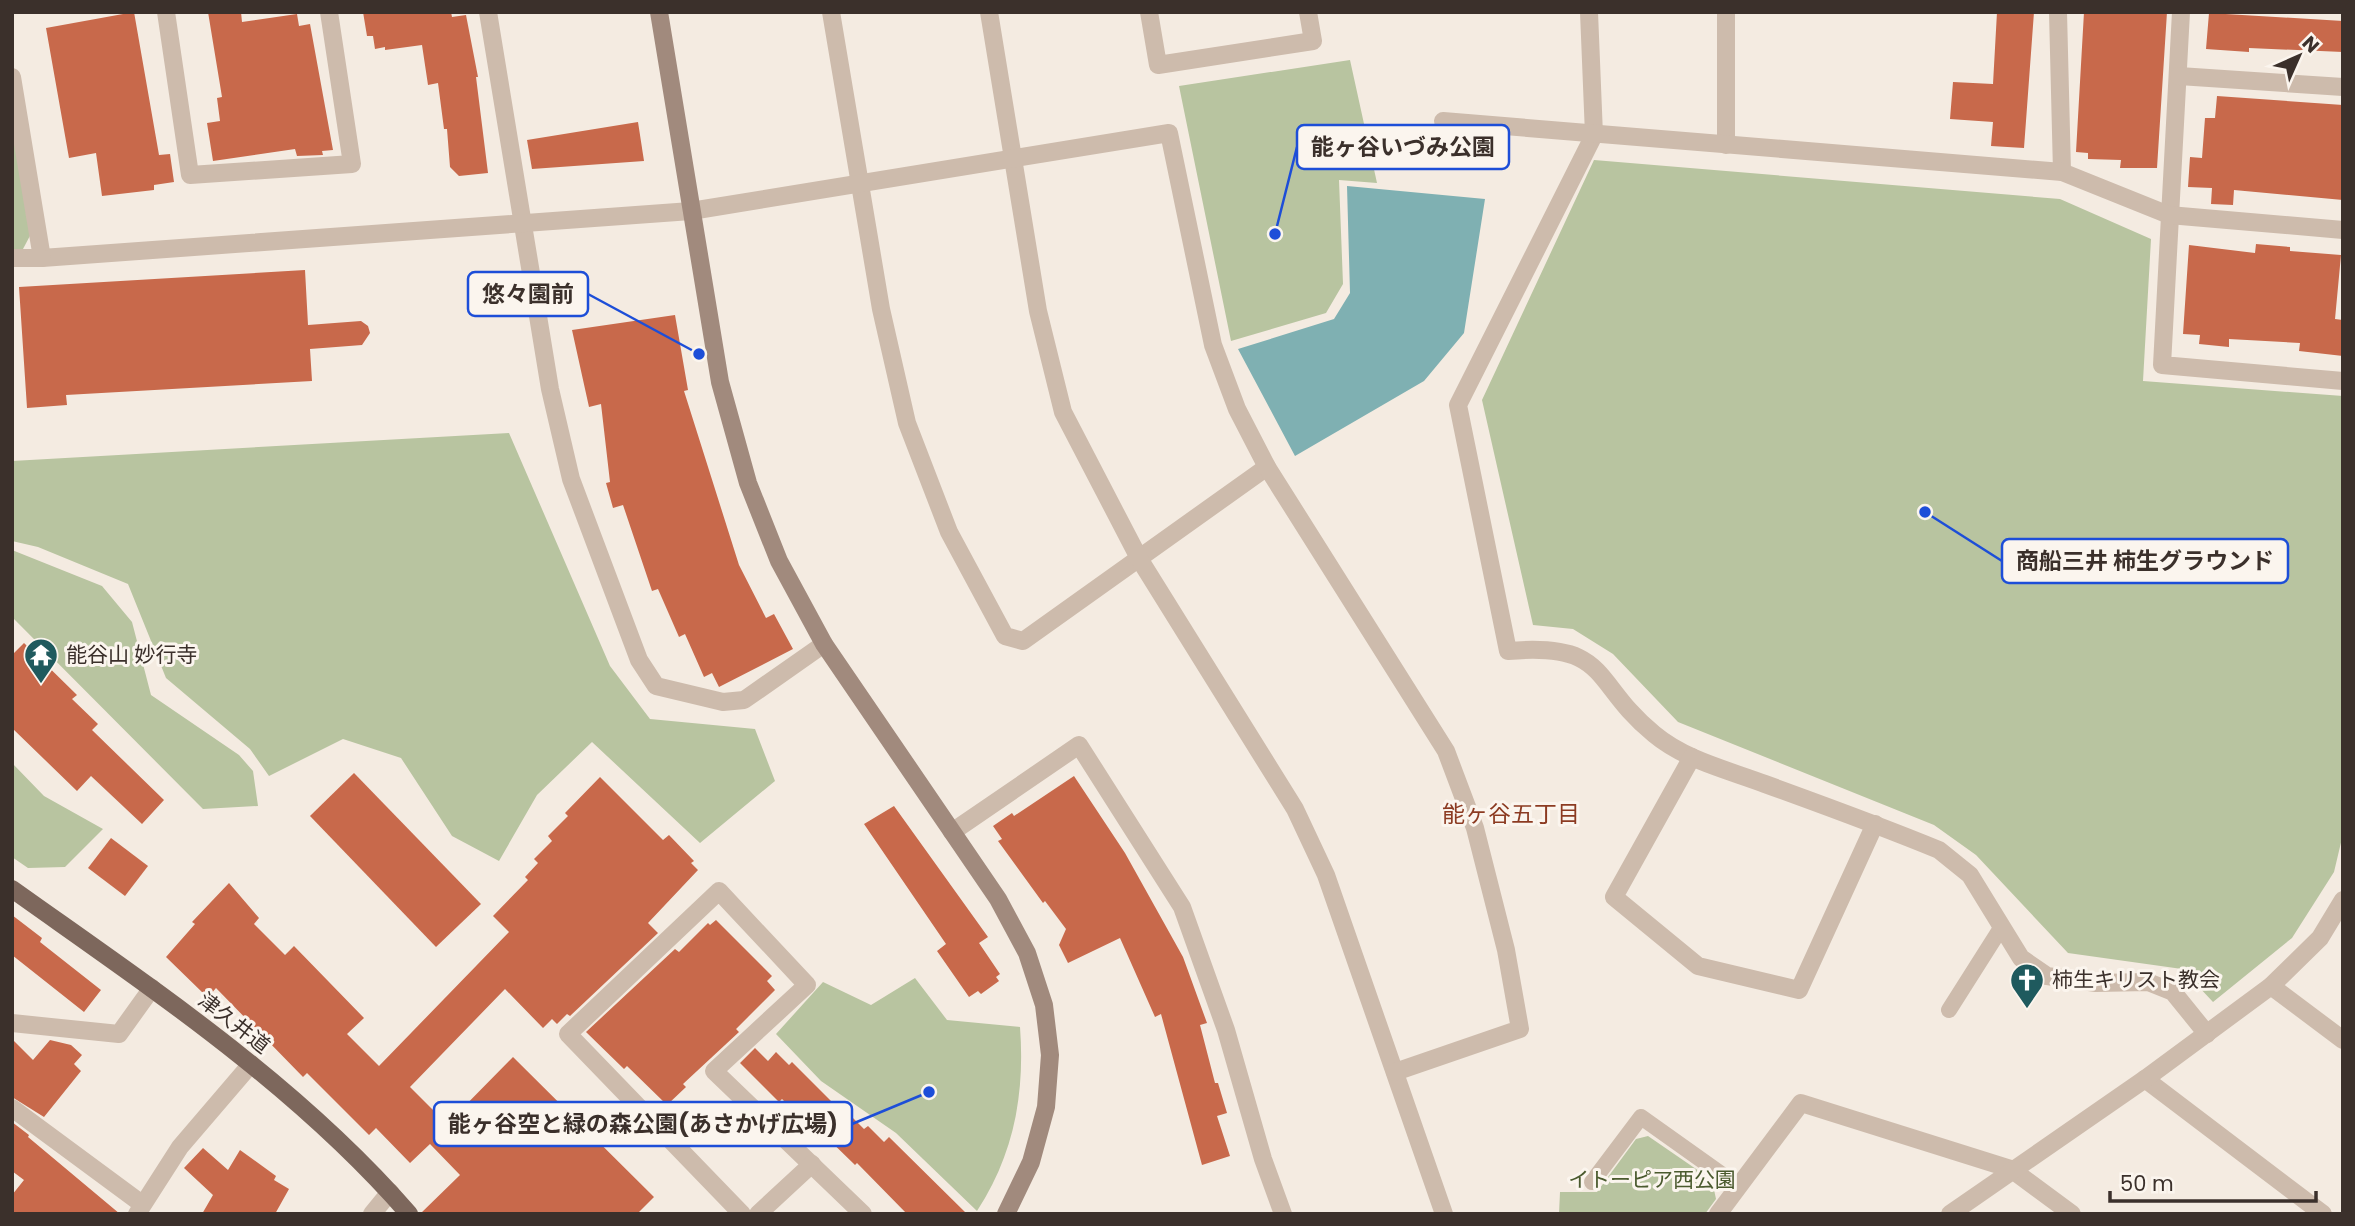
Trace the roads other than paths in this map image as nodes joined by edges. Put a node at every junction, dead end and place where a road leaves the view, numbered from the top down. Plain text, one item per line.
1 (166, 12) edge
2 (329, 12) edge
3 (488, 12) edge
4 (659, 12) edge
5 (831, 12) edge
6 (989, 12) edge
7 (1149, 12) edge
8 (1308, 12) edge
9 (1590, 12) edge
10 (1726, 12) edge
11 (2059, 12) edge
12 (2181, 12) edge
13 (2179, 76) junction
14 (12, 77) edge
15 (2343, 87) edge
16 (1443, 121) dead end
17 (1594, 135) junction
18 (1726, 145) junction
19 (1013, 161) junction
20 (2062, 172) junction
21 (860, 185) junction
22 (691, 211) junction
23 (2169, 215) junction
24 (521, 224) junction
25 (2343, 230) edge
26 (12, 258) edge
27 (42, 258) junction
28 (2343, 381) edge
29 (1266, 467) junction
30 (1140, 560) junction
31 (824, 644) junction
32 (1692, 757) junction
33 (1875, 824) junction
34 (952, 832) junction
35 (12, 888) edge
36 (2343, 900) edge
37 (2001, 928) junction
38 (2271, 986) junction
39 (152, 988) junction
40 (1949, 1010) dead end
41 (12, 1023) edge
42 (2207, 1034) junction
43 (2343, 1040) edge
44 (251, 1064) junction
45 (1395, 1072) junction
46 (2145, 1079) junction
47 (12, 1108) edge
48 (812, 1164) junction
49 (2011, 1169) junction
50 (1592, 1182) dead end
51 (1738, 1186) junction
52 (390, 1192) junction
53 (140, 1209) edge
54 (372, 1214) edge
55 (409, 1214) edge
56 (742, 1214) edge
57 (758, 1214) edge
58 (863, 1214) edge
59 (1006, 1214) edge
60 (1283, 1214) edge
61 (1444, 1214) edge
62 (1718, 1214) edge
63 (1951, 1214) edge
64 (2072, 1214) edge
65 (2323, 1214) edge

1 - 2 street
3 - 24 street
4 - 22 street
5 - 21 street
6 - 19 street
7 - 8 street
9 - 17 street
10 - 18 street
11 - 20 street
12 - 13 street
13 - 15 street
13 - 23 street
14 - 27 street
16 - 17 street
17 - 18 street
17 - 32 street
18 - 20 street
19 - 21 street
19 - 29 street
19 - 30 street
20 - 23 street
21 - 22 street
21 - 30 street
22 - 24 street
22 - 31 street
23 - 25 street
23 - 28 street
24 - 27 street
24 - 31 street
26 - 27 street
29 - 30 street
29 - 45 street
30 - 45 street
31 - 34 street
32 - 33 street
32 - 33 street
33 - 37 street
34 - 59 street
34 - 60 street
35 - 39 main road, 津久井道
36 - 38 street
37 - 40 lane
37 - 42 street
38 - 42 street
38 - 43 street
39 - 41 street
39 - 44 main road, 津久井道
42 - 46 street
44 - 52 main road, 津久井道
44 - 53 street
45 - 61 street
46 - 49 street
46 - 65 street
47 - 53 street
48 - 56 street
48 - 57 street
48 - 58 street
49 - 51 street
49 - 63 street
49 - 64 street
50 - 51 lane
51 - 62 street
52 - 54 street
52 - 55 main road, 津久井道

